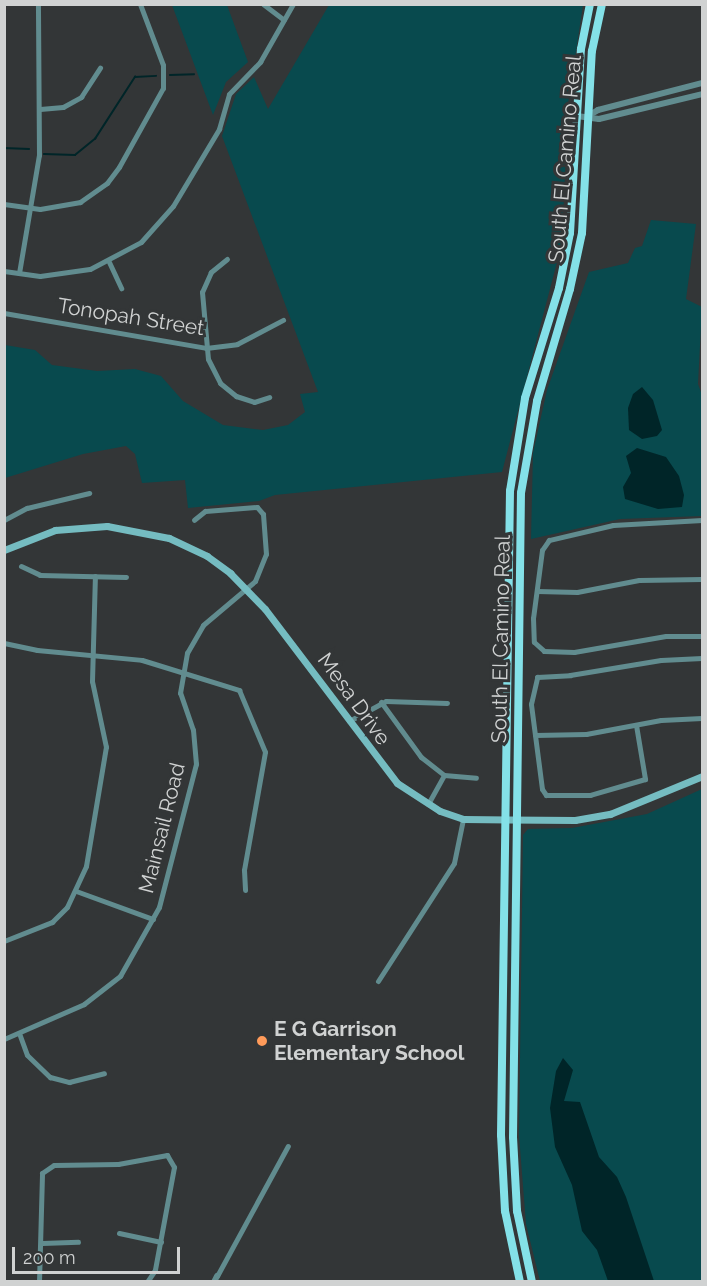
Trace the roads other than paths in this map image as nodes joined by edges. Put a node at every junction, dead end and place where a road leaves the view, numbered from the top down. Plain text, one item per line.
1 (38, 4) edge
2 (140, 4) edge
3 (263, 4) edge
4 (293, 4) edge
5 (590, 4) edge
6 (602, 4) edge
7 (284, 20) junction
8 (100, 68) dead end
9 (702, 83) edge
10 (702, 94) edge
11 (40, 109) junction
12 (577, 116) junction
13 (588, 116) junction
14 (4, 204) edge
15 (30, 208) junction
16 (227, 259) dead end
17 (109, 262) junction
18 (4, 271) edge
19 (19, 273) junction
20 (121, 288) dead end
21 (4, 313) edge
22 (283, 320) dead end
23 (206, 348) junction
24 (269, 397) dead end
25 (89, 493) dead end
26 (4, 520) edge
27 (194, 520) dead end
28 (702, 520) edge
29 (4, 550) edge
30 (21, 566) dead end
31 (95, 576) junction
32 (126, 577) dead end
33 (702, 579) edge
34 (248, 589) junction
35 (537, 591) junction
36 (702, 636) edge
37 (4, 643) edge
38 (93, 655) junction
39 (702, 658) edge
40 (183, 671) junction
41 (381, 702) junction
42 (447, 703) dead end
43 (702, 718) edge
44 (349, 721) junction
45 (636, 724) junction
46 (535, 735) junction
47 (444, 775) junction
48 (702, 776) edge
49 (476, 778) dead end
50 (428, 804) junction
51 (463, 819) junction
52 (504, 821) junction
53 (516, 821) junction
54 (245, 890) dead end
55 (76, 891) junction
56 (153, 919) junction
57 (4, 941) edge
58 (378, 981) dead end
59 (19, 1033) junction
60 (4, 1039) edge
61 (104, 1072) dead end
62 (288, 1146) dead end
63 (507, 1222) junction
64 (119, 1233) dead end
65 (521, 1236) junction
66 (78, 1242) dead end
67 (161, 1242) junction
68 (42, 1243) junction
69 (215, 1279) edge
70 (39, 1281) edge
71 (147, 1281) edge
72 (520, 1281) edge
73 (532, 1281) edge

1 - 11 street
2 - 15 street
3 - 7 street
4 - 7 street
5 - 12 main road, South El Camino Real
6 - 13 main road, South El Camino Real
7 - 17 street
8 - 11 street
9 - 13 street
10 - 13 street
11 - 15 street
12 - 13 street
12 - 52 main road, South El Camino Real
13 - 53 main road, South El Camino Real
14 - 15 street
15 - 19 street
16 - 23 street
17 - 19 street
17 - 20 street
18 - 19 street
21 - 23 street, Tonopah Street
22 - 23 street, Tonopah Street
23 - 24 street
25 - 26 street
27 - 34 street, Mainsail Road
28 - 35 street
29 - 34 main road, Mesa Drive
30 - 31 street
31 - 32 street
31 - 38 street
33 - 35 street
34 - 40 street, Mainsail Road
34 - 44 main road, Mesa Drive
35 - 36 street
37 - 38 street
38 - 40 street
38 - 55 street
39 - 46 street
40 - 54 street
40 - 56 street, Mainsail Road
41 - 42 street
41 - 44 street
41 - 47 street
43 - 45 street
44 - 50 main road, Mesa Drive
45 - 46 street
45 - 46 street
47 - 49 street
47 - 50 street
48 - 53 main road, Mesa Drive
50 - 51 main road, Mesa Drive
51 - 52 main road, Mesa Drive
51 - 58 street
52 - 53 main road, Mesa Drive
52 - 63 main road, South El Camino Real
53 - 65 main road, South El Camino Real
55 - 56 street
55 - 57 street
56 - 59 street, Mainsail Road
59 - 60 street, Mainsail Road
59 - 61 street
62 - 69 street
63 - 65 main road
63 - 72 main road, South El Camino Real
64 - 67 street
65 - 73 main road, South El Camino Real
66 - 68 street
67 - 68 street
67 - 71 street
68 - 70 street

